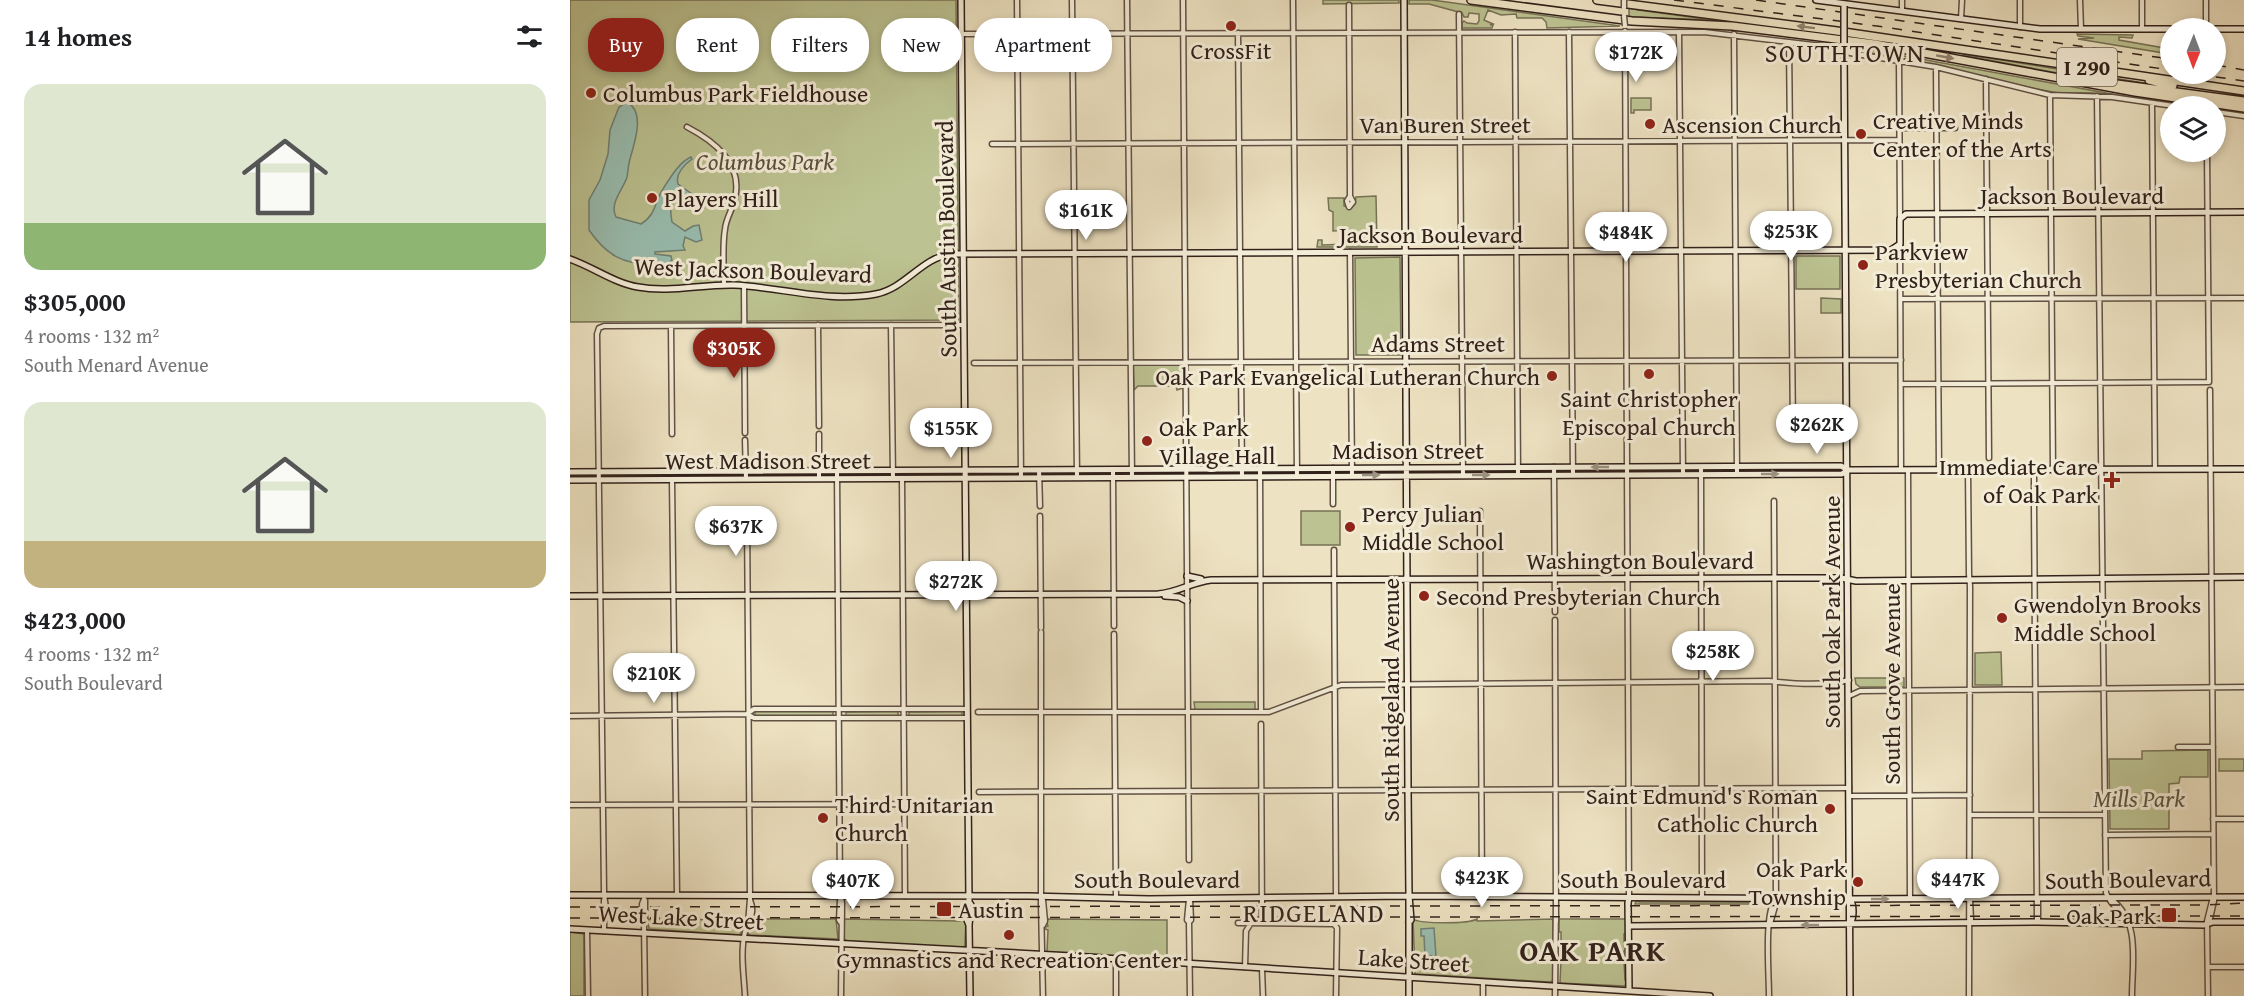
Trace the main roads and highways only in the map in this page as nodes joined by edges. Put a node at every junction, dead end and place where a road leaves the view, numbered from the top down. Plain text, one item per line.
1 (1471, 0) edge
2 (1597, 0) edge
3 (2134, 74) junction
4 (2082, 82) junction
5 (2244, 91) edge
6 (2244, 99) edge
7 (2244, 108) edge

1 -> 4 highway, I 290
3 -> 2 highway, I 290
3 - 5 highway, I 290
3 - 6 highway
4 - 6 highway
4 - 7 highway, I 290

